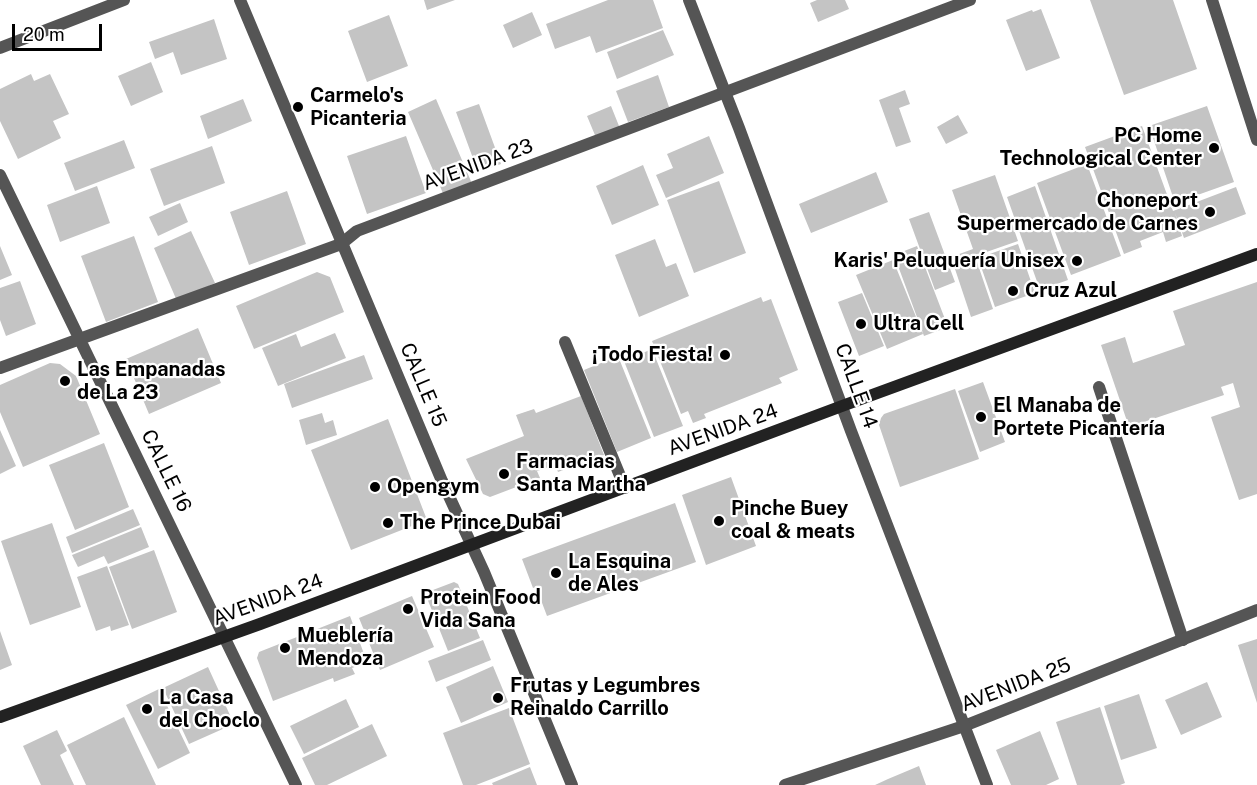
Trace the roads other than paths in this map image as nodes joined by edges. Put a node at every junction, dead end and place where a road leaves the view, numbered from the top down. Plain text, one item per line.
1 (124, 0) edge
2 (240, 0) edge
3 (689, 0) edge
4 (970, 0) edge
5 (1212, 0) edge
6 (0, 48) edge
7 (725, 94) junction
8 (1257, 140) edge
9 (0, 175) edge
10 (341, 244) junction
11 (1257, 254) edge
12 (79, 338) junction
13 (565, 342) dead end
14 (0, 368) edge
15 (1099, 387) dead end
16 (842, 406) junction
17 (625, 488) junction
18 (471, 544) junction
19 (1257, 610) edge
20 (223, 637) junction
21 (1183, 640) junction
22 (0, 717) edge
23 (964, 726) junction
24 (296, 785) edge
25 (572, 785) edge
26 (785, 785) edge
27 (987, 785) edge

1 - 6 street
2 - 10 street, CALLE 15
3 - 7 street, CALLE 14
4 - 7 street, AVENIDA 23
5 - 8 street
7 - 10 street, AVENIDA 23
7 - 16 street, CALLE 14
9 - 12 street, CALLE 16
10 - 12 street, AVENIDA 23
10 - 18 street, CALLE 15
11 - 16 main road, AVENIDA 24
12 - 14 street, AVENIDA 23
12 - 20 street, CALLE 16
13 - 17 street
15 - 21 street
16 - 17 main road, AVENIDA 24
16 - 23 street, CALLE 14
17 - 18 main road, AVENIDA 24
18 - 20 main road, AVENIDA 24
18 - 25 street, CALLE 15
19 - 21 street, AVENIDA 25
20 - 22 main road, AVENIDA 24
20 - 24 street, CALLE 16
21 - 23 street, AVENIDA 25
23 - 26 street, AVENIDA 25
23 - 27 street, CALLE 14

